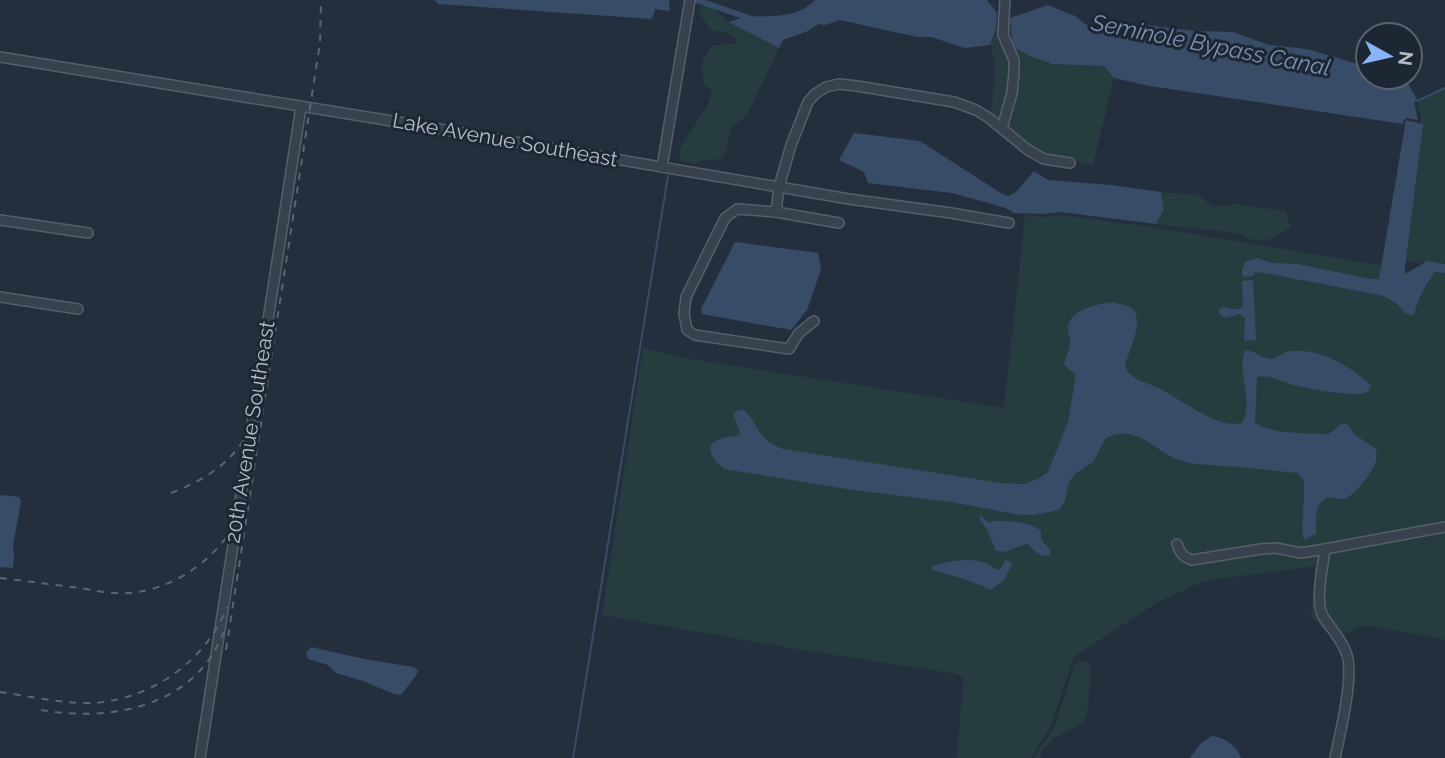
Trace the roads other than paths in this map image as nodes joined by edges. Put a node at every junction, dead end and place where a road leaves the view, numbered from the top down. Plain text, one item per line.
1 (690, 0) edge
2 (1005, 0) edge
3 (0, 57) edge
4 (301, 107) junction
5 (1002, 128) junction
6 (1070, 163) dead end
7 (662, 167) junction
8 (779, 187) junction
9 (776, 212) junction
10 (0, 220) edge
11 (839, 223) dead end
12 (1009, 223) dead end
13 (88, 233) dead end
14 (0, 297) edge
15 (78, 309) dead end
16 (814, 321) dead end
17 (1445, 527) edge
18 (1177, 544) dead end
19 (1325, 548) junction
20 (200, 758) edge
21 (1335, 758) edge

1 - 7 street
2 - 5 street
3 - 4 street, Lake Avenue Southeast
4 - 7 street, Lake Avenue Southeast
4 - 20 street, 20th Avenue Southeast
5 - 6 street
5 - 8 street
7 - 8 street, Lake Avenue Southeast
8 - 9 street
8 - 12 street, Lake Avenue Southeast
9 - 11 street
9 - 16 street
10 - 13 street
14 - 15 street
17 - 19 street
18 - 19 street
19 - 21 street

